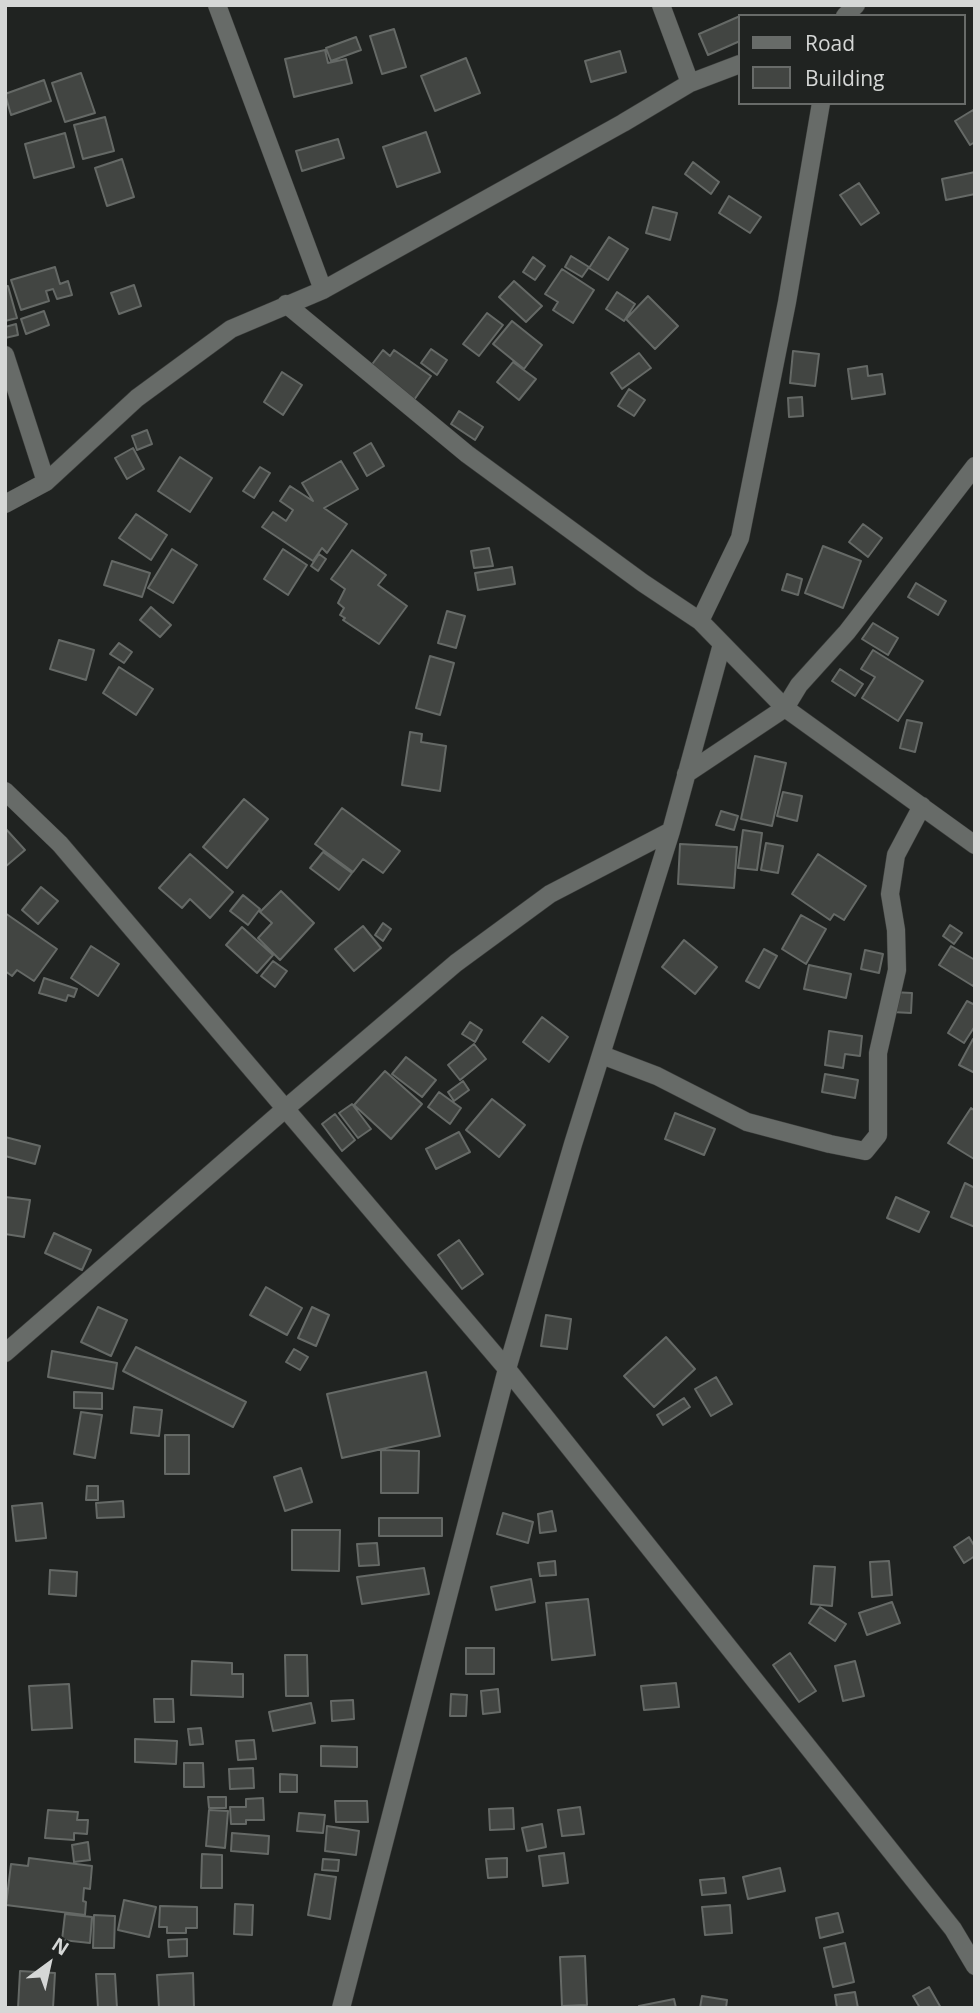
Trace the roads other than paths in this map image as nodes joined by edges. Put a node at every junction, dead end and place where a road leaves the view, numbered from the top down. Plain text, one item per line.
1 (217, 5) edge
2 (662, 5) edge
3 (738, 65) edge
4 (690, 83) junction
5 (821, 105) edge
6 (323, 290) junction
7 (286, 304) junction
8 (5, 355) edge
9 (975, 466) edge
10 (46, 482) junction
11 (5, 504) edge
12 (700, 621) junction
13 (722, 644) junction
14 (785, 708) junction
15 (687, 774) junction
16 (5, 791) edge
17 (922, 806) junction
18 (671, 831) junction
19 (975, 845) edge
20 (603, 1055) junction
21 (285, 1109) junction
22 (5, 1353) edge
23 (507, 1368) junction
24 (975, 1966) edge
25 (341, 2008) edge

1 - 6 street
2 - 4 street
3 - 4 street
4 - 6 street
5 - 12 street
6 - 7 street
7 - 10 street
7 - 12 street
8 - 10 street
9 - 14 street
10 - 11 street
12 - 13 street
13 - 14 street
13 - 15 street
14 - 15 street
14 - 17 street
15 - 18 street
16 - 21 street
17 - 19 street
17 - 20 street
18 - 20 street
18 - 21 street
20 - 23 street
21 - 22 street
21 - 23 street
23 - 24 street
23 - 25 street

